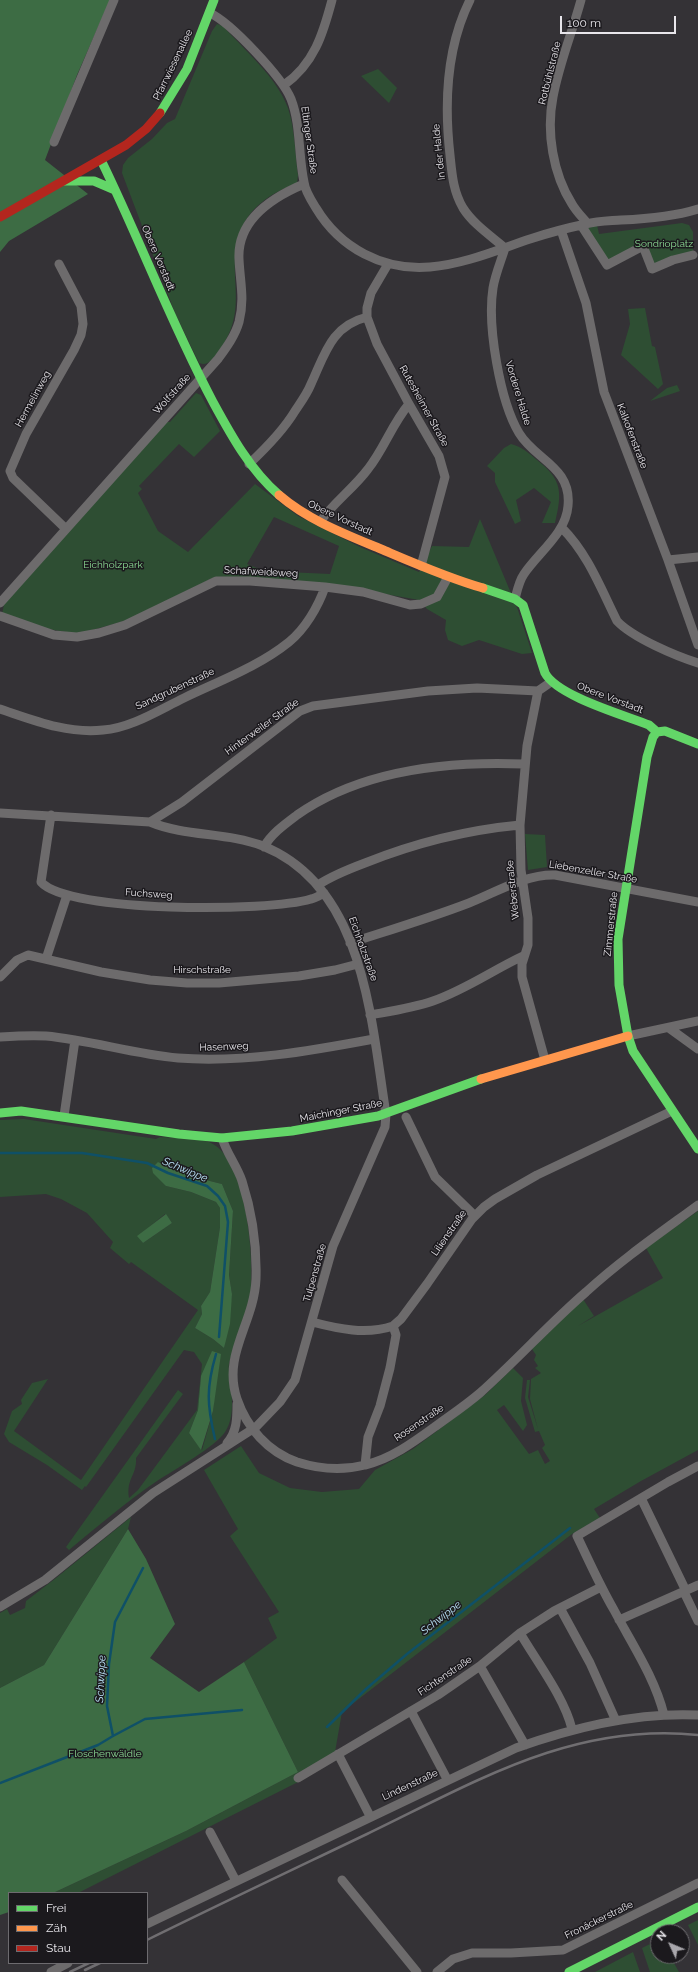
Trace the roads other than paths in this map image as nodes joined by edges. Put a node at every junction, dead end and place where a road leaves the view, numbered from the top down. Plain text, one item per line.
1 (114, 0) edge
2 (214, 0) edge
3 (332, 0) edge
4 (470, 0) edge
5 (581, 0) edge
6 (210, 13) junction
7 (284, 85) junction
8 (54, 142) dead end
9 (101, 160) junction
10 (63, 182) junction
11 (304, 184) junction
12 (115, 190) junction
13 (698, 208) edge
14 (0, 217) edge
15 (584, 224) junction
16 (561, 230) junction
17 (505, 248) junction
18 (693, 255) dead end
19 (59, 264) dead end
20 (388, 264) junction
21 (367, 317) junction
22 (200, 379) junction
23 (409, 404) junction
24 (249, 464) junction
25 (320, 522) junction
26 (65, 528) junction
27 (562, 528) junction
28 (698, 557) edge
29 (668, 560) junction
30 (421, 566) junction
31 (448, 577) junction
32 (325, 587) junction
33 (515, 599) junction
34 (0, 603) edge
35 (0, 616) edge
36 (698, 644) edge
37 (698, 663) edge
38 (550, 682) junction
39 (538, 691) junction
40 (0, 709) edge
41 (657, 732) junction
42 (698, 744) edge
43 (524, 764) junction
44 (0, 813) edge
45 (51, 815) junction
46 (150, 822) junction
47 (520, 825) junction
48 (264, 847) junction
49 (523, 880) junction
50 (318, 885) junction
51 (625, 888) junction
52 (324, 893) junction
53 (67, 895) junction
54 (698, 902) edge
55 (350, 943) junction
56 (523, 956) junction
57 (46, 960) junction
58 (358, 964) junction
59 (0, 977) edge
60 (370, 1015) junction
61 (698, 1021) edge
62 (669, 1028) junction
63 (628, 1036) junction
64 (0, 1037) edge
65 (374, 1039) junction
66 (75, 1040) junction
67 (698, 1049) edge
68 (546, 1060) junction
69 (672, 1111) junction
70 (0, 1113) edge
71 (386, 1114) junction
72 (64, 1116) junction
73 (406, 1117) dead end
74 (222, 1138) junction
75 (698, 1149) edge
76 (698, 1205) edge
77 (474, 1216) junction
78 (312, 1322) junction
79 (393, 1326) junction
80 (238, 1401) junction
81 (253, 1429) junction
82 (225, 1446) junction
83 (365, 1465) junction
84 (698, 1466) edge
85 (641, 1498) junction
86 (698, 1585) edge
87 (601, 1587) junction
88 (685, 1591) junction
89 (0, 1608) edge
90 (560, 1608) junction
91 (619, 1620) junction
92 (698, 1621) edge
93 (520, 1633) junction
94 (480, 1666) junction
95 (411, 1711) junction
96 (664, 1715) junction
97 (698, 1715) edge
98 (616, 1720) junction
99 (572, 1729) junction
100 (525, 1745) junction
101 (338, 1754) junction
102 (298, 1778) dead end
103 (447, 1780) junction
104 (370, 1816) junction
105 (210, 1832) dead end
106 (236, 1880) junction
107 (342, 1880) dead end
108 (698, 1883) edge
109 (698, 1907) edge
110 (148, 1924) edge
111 (66, 1964) edge
112 (51, 1972) edge
113 (417, 1972) edge
114 (437, 1972) edge
115 (569, 1972) edge

1 - 8 street
2 - 6 main road, Pfarrwiesenallee
3 - 7 street
4 - 17 street, In der Halde
5 - 15 street, Rotbühlstraße
6 - 7 street, Eltinger Straße
6 - 9 main road, Pfarrwiesenallee
7 - 11 street, Eltinger Straße
9 - 10 main road, Pfarrwiesenallee
9 - 12 main road, Obere Vorstadt
10 - 12 main road
10 - 14 main road, Pfarrwiesenallee
11 - 20 street, Eltinger Straße
11 - 22 street, Wolfstraße
12 - 22 main road, Obere Vorstadt
13 - 15 street
15 - 16 street
15 - 18 street
16 - 17 street
16 - 29 street, Kalkofenstraße
17 - 20 street, Eltinger Straße
17 - 27 street, Vordere Halde
19 - 26 street, Hermelinweg
20 - 21 street, Rutesheimer Straße
21 - 23 street, Rutesheimer Straße
21 - 24 street
22 - 24 main road, Obere Vorstadt
22 - 26 street, Wolfstraße
23 - 25 street
23 - 30 street, Rutesheimer Straße
24 - 25 main road, Obere Vorstadt
25 - 30 main road, Obere Vorstadt
26 - 34 street, Wolfstraße
27 - 33 street, Vordere Halde
27 - 37 street
28 - 29 street
29 - 36 street, Kalkofenstraße
30 - 31 main road, Obere Vorstadt
31 - 32 street, Schafweideweg
31 - 33 main road, Obere Vorstadt
32 - 35 street, Schafweideweg
32 - 40 street, Sandgrubenstraße
33 - 38 main road
38 - 39 street
38 - 41 main road, Obere Vorstadt
39 - 43 street, Weberstraße
39 - 46 street, Hinterweiler Straße
41 - 42 main road, Obere Vorstadt
41 - 51 main road, Zimmerstraße
43 - 47 street, Weberstraße
43 - 48 street
44 - 45 street
45 - 46 street
45 - 53 street, Fuchsweg
46 - 48 street, Eichholzstraße
47 - 49 street, Weberstraße
47 - 50 street
48 - 50 street, Eichholzstraße
49 - 51 street, Liebenzeller Straße
49 - 55 street, Liebenzeller Straße
49 - 56 street, Weberstraße
50 - 52 street, Eichholzstraße
51 - 54 street, Liebenzeller Straße
51 - 63 main road, Zimmerstraße
52 - 53 street, Fuchsweg
52 - 55 street, Eichholzstraße
53 - 57 street
55 - 58 street, Eichholzstraße
56 - 60 street
56 - 68 street, Weberstraße
57 - 58 street, Hirschstraße
57 - 59 street, Hirschstraße
58 - 60 street, Eichholzstraße
60 - 65 street, Eichholzstraße
61 - 62 street, Maichinger Straße
62 - 63 street, Maichinger Straße
62 - 67 street
63 - 68 main road, Maichinger Straße
63 - 69 main road, Zimmerstraße
64 - 66 street, Hasenweg
65 - 66 street, Hasenweg
65 - 71 street, Eichholzstraße
66 - 72 street
68 - 71 main road, Maichinger Straße
69 - 75 main road, Zimmerstraße
69 - 77 street, Lilienstraße
70 - 72 main road, Maichinger Straße
71 - 74 main road, Maichinger Straße
71 - 78 street, Tulpenstraße
72 - 74 main road, Maichinger Straße
73 - 77 street
74 - 80 street, Rosenstraße
76 - 83 street, Rosenstraße
77 - 79 street, Lilienstraße
78 - 79 street
78 - 81 street, Tulpenstraße
79 - 83 street
80 - 81 street, Rosenstraße
80 - 82 street
81 - 82 street, Tulpenstraße
81 - 83 street, Rosenstraße
82 - 89 street, Tulpenstraße
84 - 85 street
85 - 87 street
85 - 88 street
86 - 88 street
87 - 90 street, Fichtenstraße
87 - 91 street
88 - 91 street
88 - 92 street
90 - 93 street, Fichtenstraße
90 - 98 street
91 - 96 street
93 - 94 street, Fichtenstraße
93 - 99 street
94 - 95 street, Fichtenstraße
94 - 100 street
95 - 101 street, Fichtenstraße
95 - 103 street
96 - 97 street, Lindenstraße
96 - 98 street, Lindenstraße
98 - 99 street, Lindenstraße
99 - 100 street, Lindenstraße
100 - 103 street, Lindenstraße
101 - 102 street, Fichtenstraße
101 - 104 street
103 - 104 street, Lindenstraße
104 - 106 street, Lindenstraße
105 - 106 street
106 - 110 street, Lindenstraße
107 - 113 street
108 - 114 street, Fronäckerstraße
109 - 115 main road
111 - 112 street

